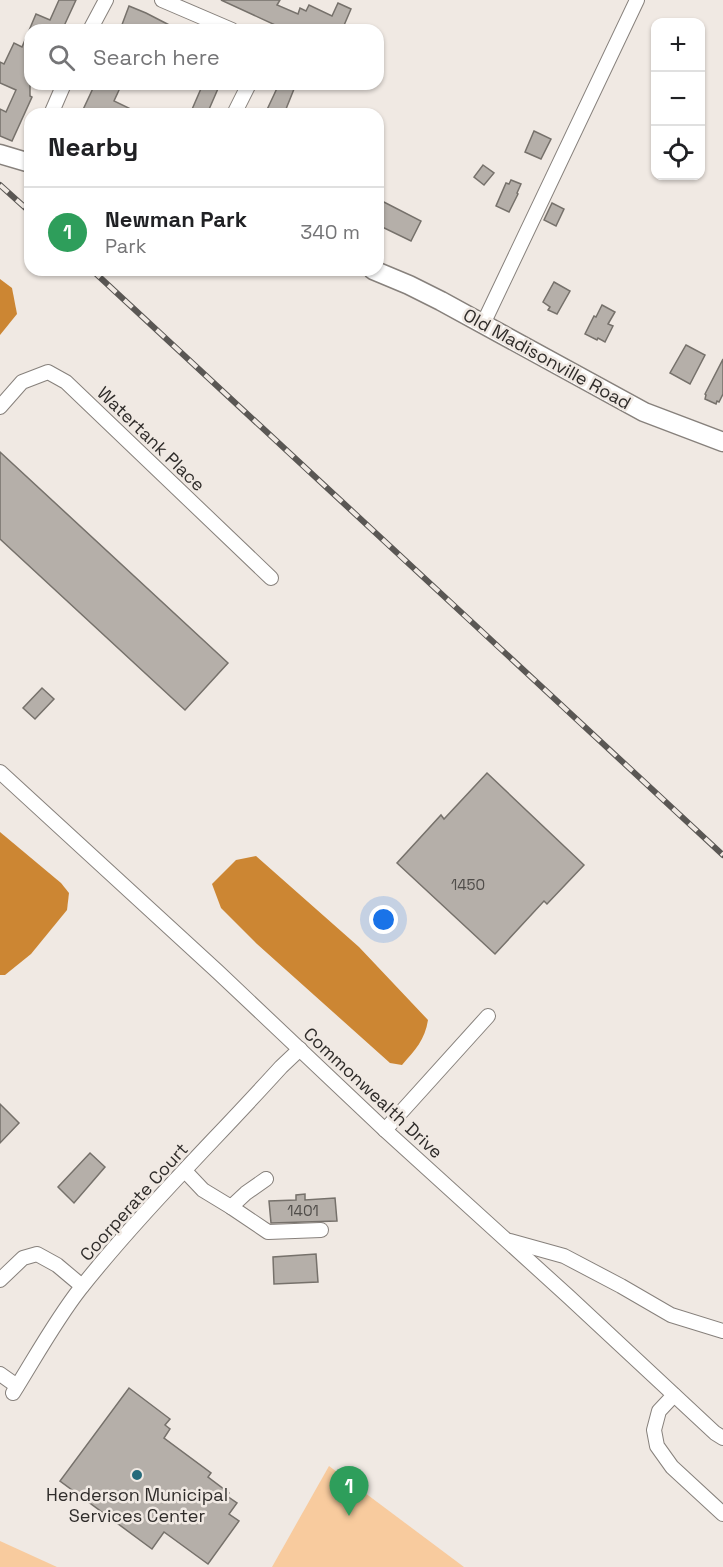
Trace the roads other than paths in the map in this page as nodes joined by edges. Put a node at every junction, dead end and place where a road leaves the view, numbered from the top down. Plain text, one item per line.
1 (106, 0) edge
2 (162, 0) edge
3 (638, 0) edge
4 (93, 24) edge
5 (218, 24) edge
6 (61, 90) edge
7 (246, 90) edge
8 (54, 108) edge
9 (237, 108) edge
10 (0, 154) edge
11 (24, 160) edge
12 (384, 275) edge
13 (483, 324) junction
14 (0, 407) edge
15 (723, 442) edge
16 (271, 578) dead end
17 (0, 772) edge
18 (488, 1016) dead end
19 (300, 1049) junction
20 (385, 1130) junction
21 (185, 1171) junction
22 (266, 1179) dead end
23 (231, 1207) junction
24 (321, 1230) dead end
25 (505, 1239) junction
26 (0, 1280) edge
27 (82, 1286) junction
28 (723, 1331) edge
29 (0, 1374) edge
30 (674, 1395) junction
31 (723, 1438) edge
32 (723, 1514) edge

1 - 4 street
2 - 5 street
3 - 13 street
6 - 8 street
7 - 9 street
10 - 11 main road
12 - 13 main road, Old Madisonville Road
13 - 15 main road, Old Madisonville Road
14 - 16 street, Watertank Place
17 - 19 street, Commonwealth Drive
18 - 20 street
19 - 20 street, Commonwealth Drive
19 - 21 street, Coorperate Court
20 - 25 street, Commonwealth Drive
21 - 23 street
21 - 27 street, Coorperate Court
22 - 23 street
23 - 24 street
25 - 28 street
25 - 30 street, Commonwealth Drive
26 - 27 street
27 - 29 street, Coorperate Court
30 - 31 street, Commonwealth Drive
30 - 32 street

